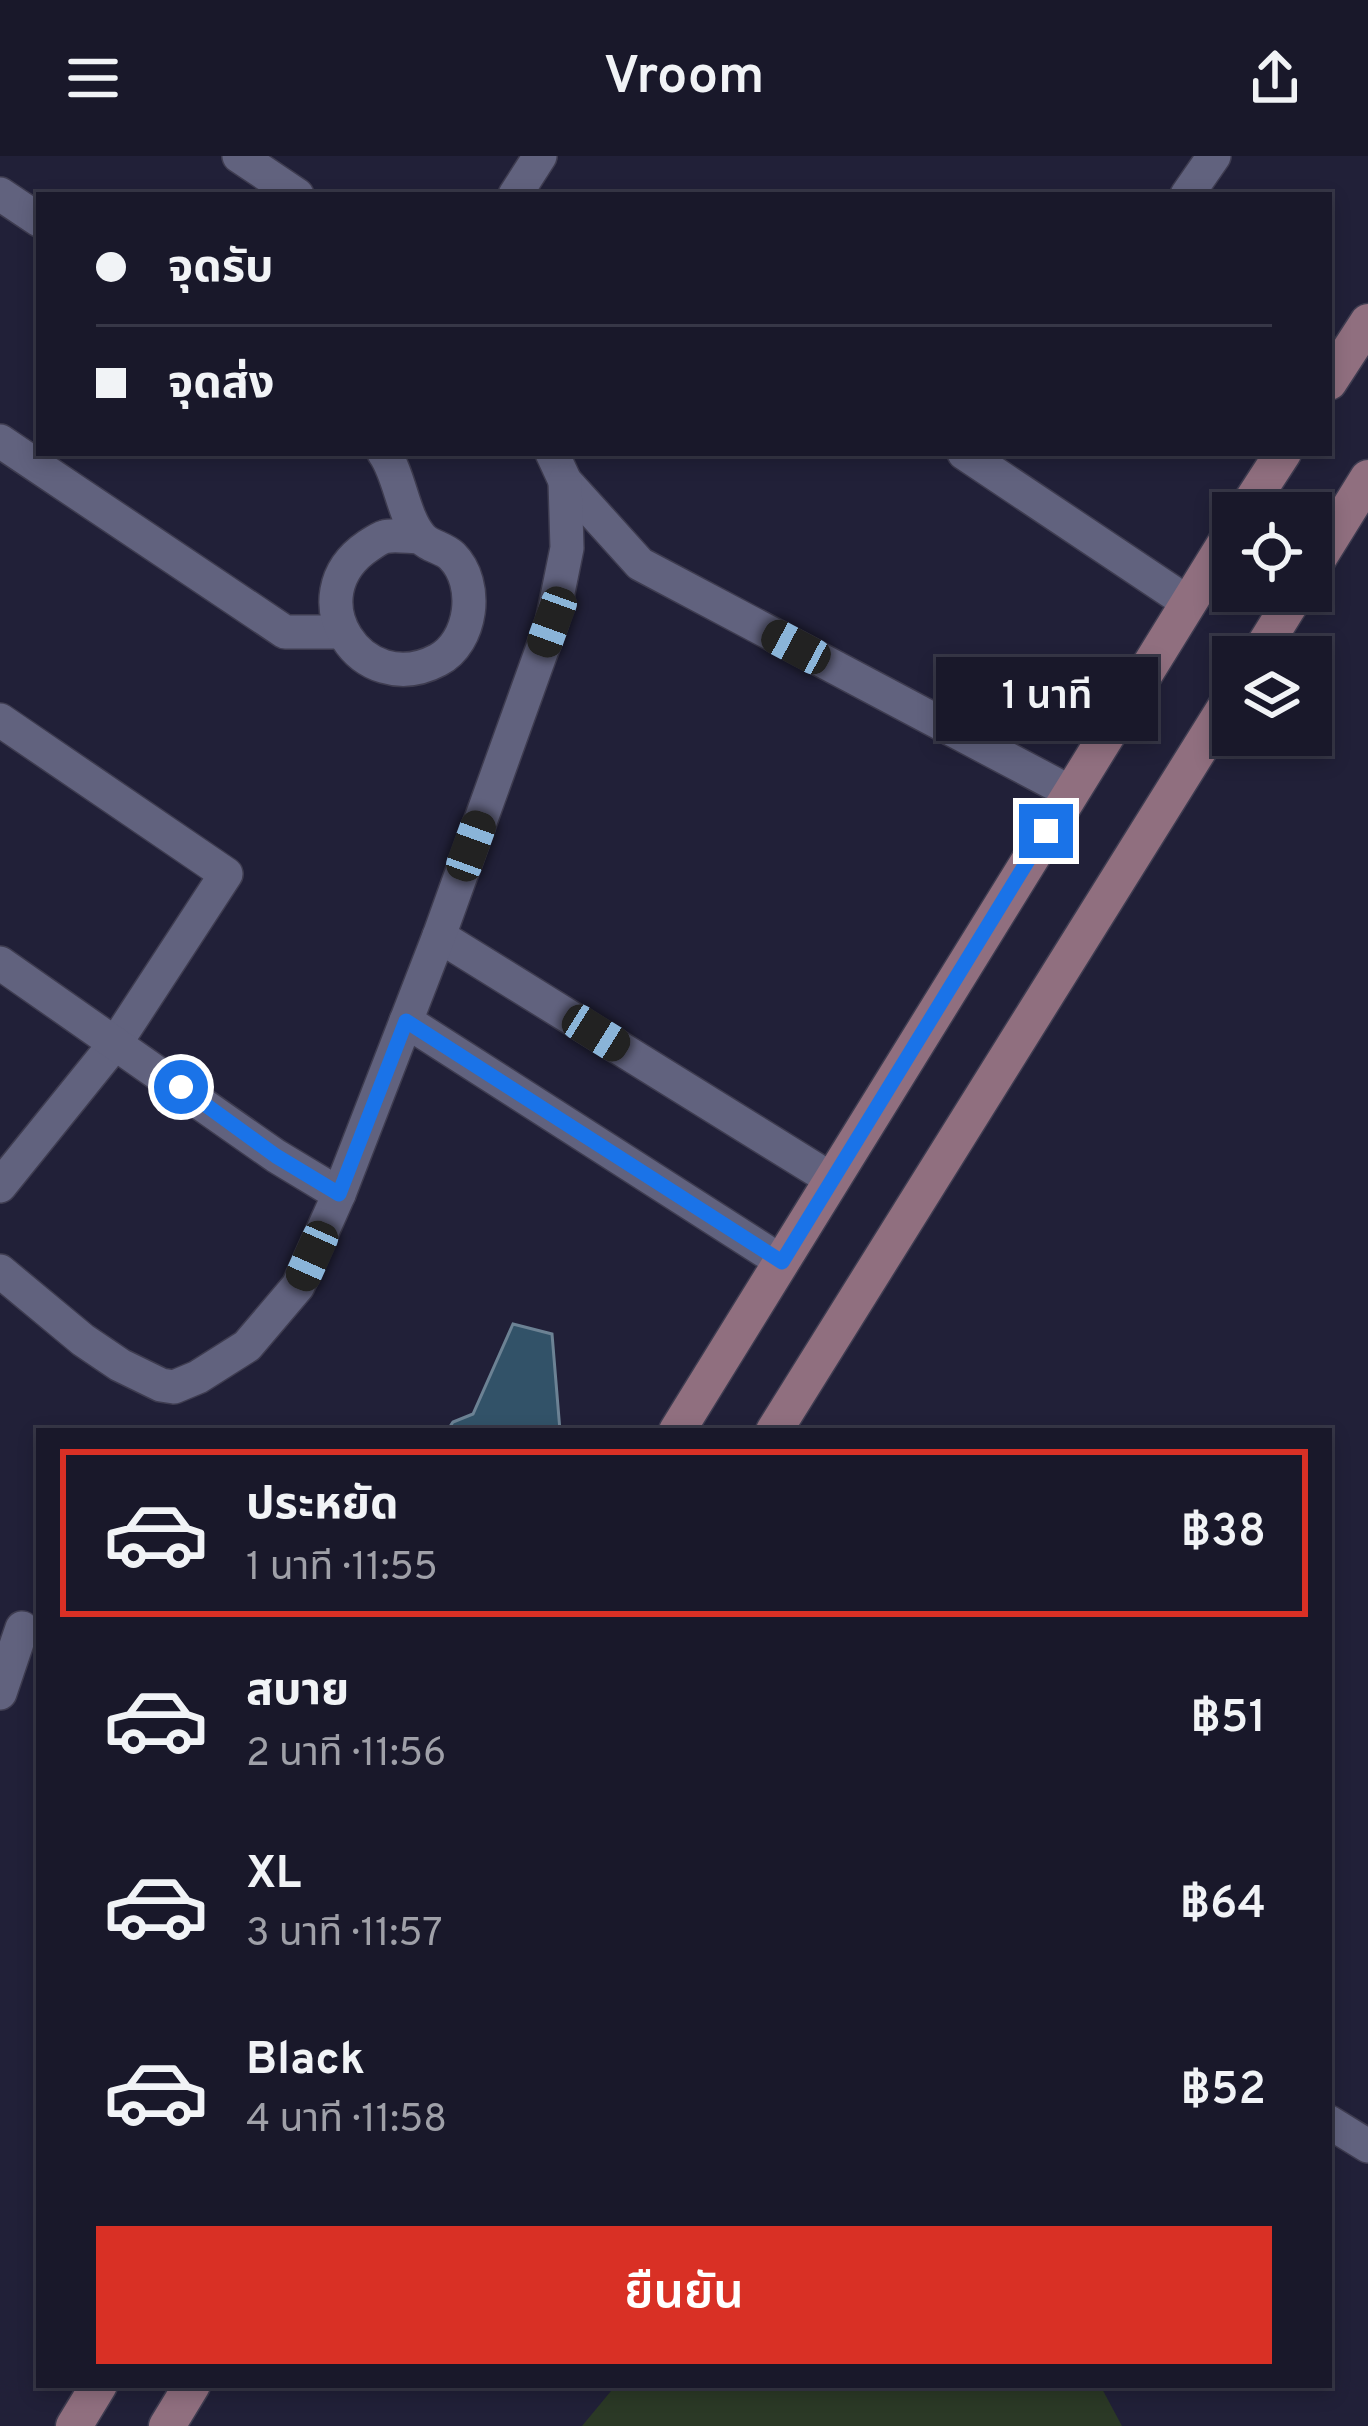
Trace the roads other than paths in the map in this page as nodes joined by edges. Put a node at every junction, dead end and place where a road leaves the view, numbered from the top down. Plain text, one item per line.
1 (239, 156) edge
2 (540, 156) edge
3 (1214, 156) edge
4 (293, 192) edge
5 (517, 192) edge
6 (1189, 192) edge
7 (0, 194) edge
8 (36, 218) edge
9 (1368, 322) edge
10 (1332, 377) edge
11 (0, 441) edge
12 (384, 456) edge
13 (974, 456) edge
14 (1281, 456) edge
15 (1003, 465) edge
16 (558, 467) edge
17 (1368, 478) edge
18 (1258, 492) edge
19 (1332, 536) edge
20 (421, 537) junction
21 (1212, 563) edge
22 (1187, 602) junction
23 (340, 632) junction
24 (0, 720) edge
25 (1212, 729) edge
26 (1070, 792) junction
27 (439, 936) junction
28 (0, 963) edge
29 (406, 1021) junction
30 (117, 1041) junction
31 (831, 1179) junction
32 (0, 1186) edge
33 (339, 1194) junction
34 (782, 1262) junction
35 (0, 1271) edge
36 (678, 1428) edge
37 (776, 1428) edge
38 (20, 1629) edge
39 (0, 1693) edge
40 (1332, 2124) edge
41 (1368, 2146) edge
42 (97, 2388) edge
43 (190, 2388) edge
44 (74, 2426) edge
45 (167, 2426) edge

1 - 4 street
2 - 5 street
3 - 6 street
7 - 8 street
9 - 10 main road
11 - 23 street
12 - 20 street
13 - 15 street
14 - 18 main road
15 - 22 street
16 - 26 street
16 - 27 street
17 - 19 main road
20 - 23 street
20 - 23 street
21 - 22 main road
22 - 26 main road
24 - 30 street
25 - 37 main road
26 - 31 main road
27 - 29 street
27 - 31 street
28 - 30 street
29 - 33 street
29 - 34 street
30 - 32 street
30 - 33 street
31 - 34 main road
33 - 35 street
34 - 36 main road
38 - 39 street
40 - 41 street
42 - 44 main road
43 - 45 main road

